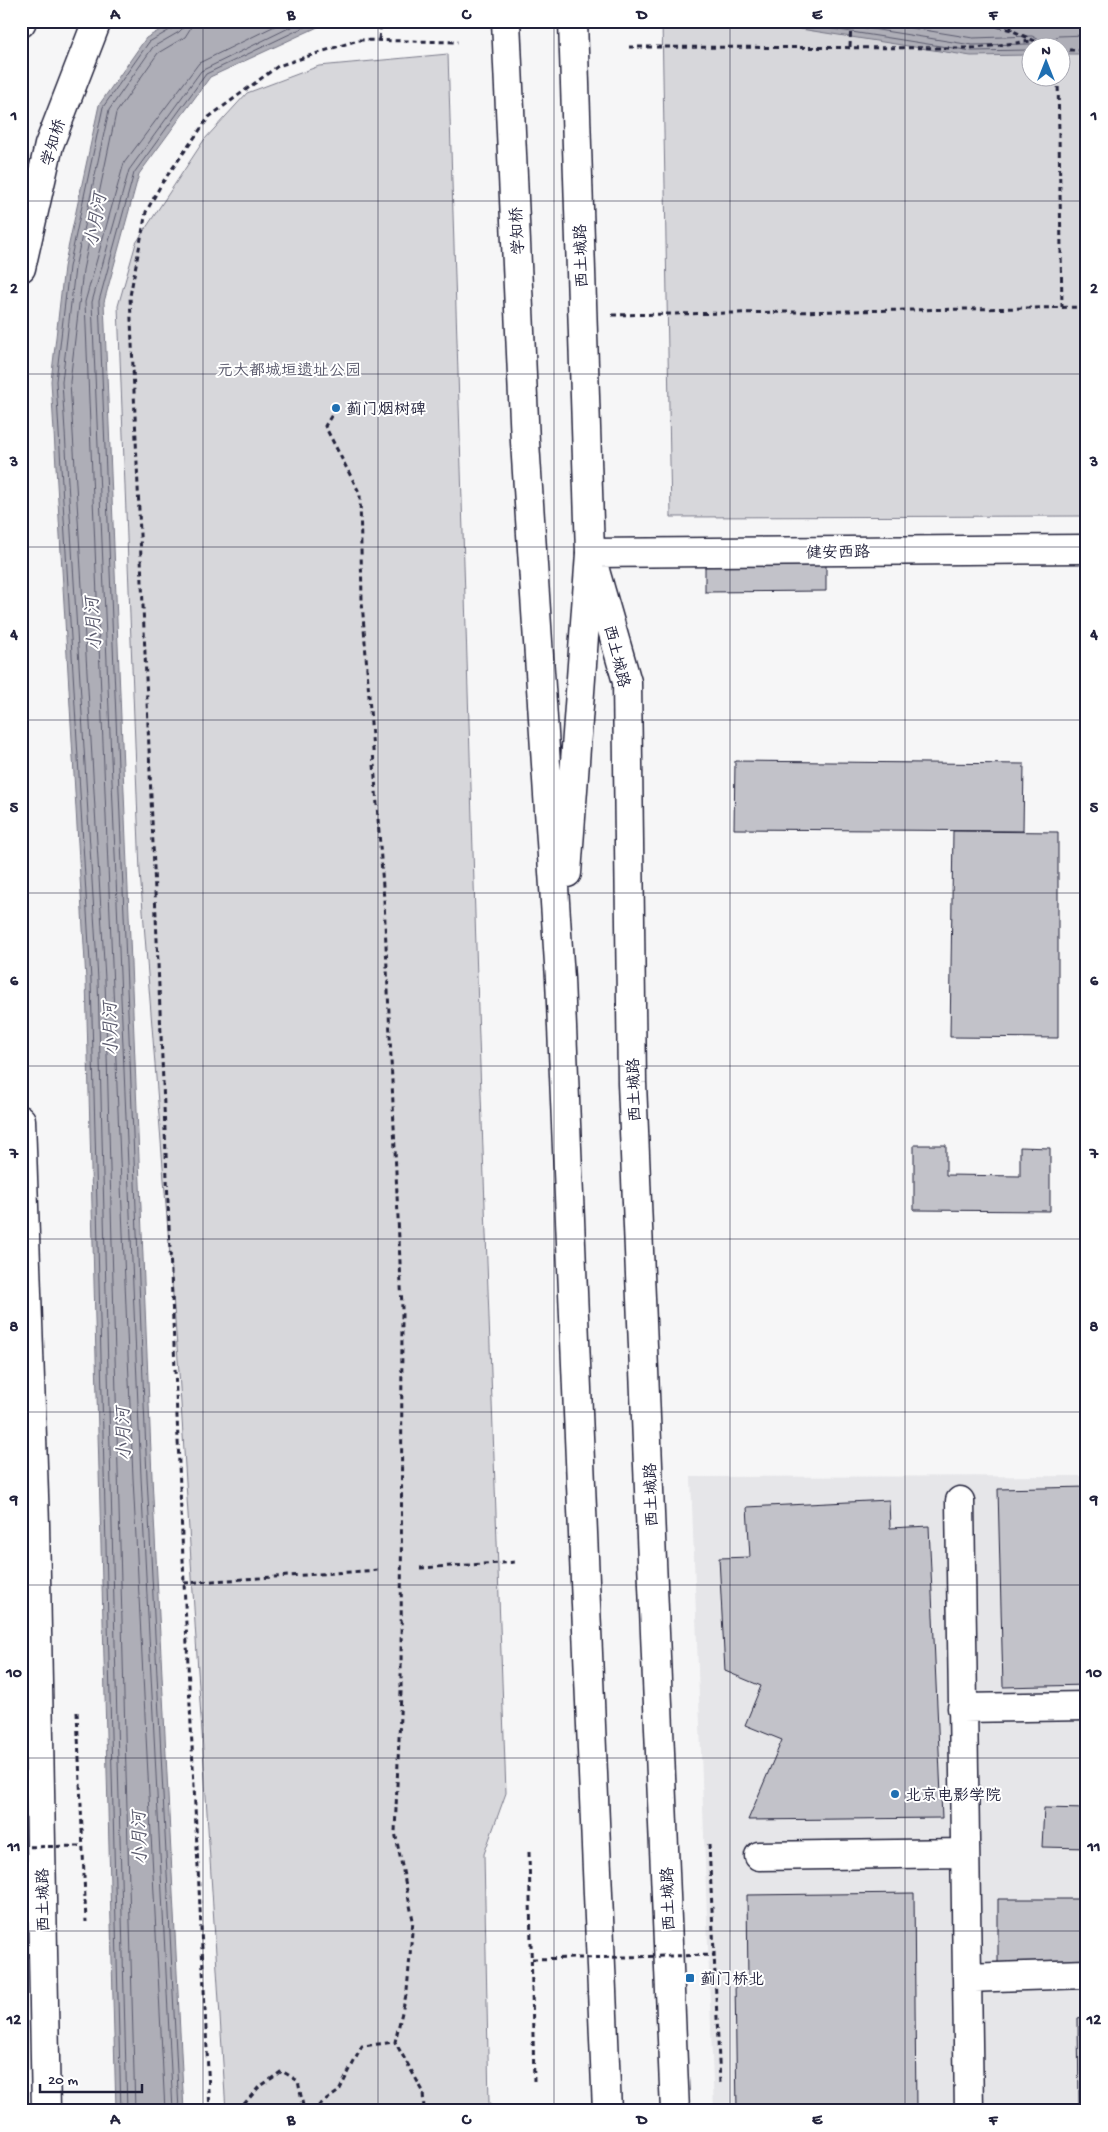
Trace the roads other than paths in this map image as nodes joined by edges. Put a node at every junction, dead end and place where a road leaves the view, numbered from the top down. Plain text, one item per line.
1 (97, 21) edge
2 (506, 21) edge
3 (573, 21) edge
4 (21, 268) edge
5 (1087, 548) edge
6 (590, 553) junction
7 (560, 979) junction
8 (21, 1120) edge
9 (21, 1438) edge
10 (960, 1501) dead end
11 (35, 1524) junction
12 (1087, 1706) edge
13 (962, 1708) junction
14 (964, 1854) junction
15 (759, 1856) dead end
16 (1087, 1974) edge
17 (967, 1978) junction
18 (46, 2111) edge
19 (606, 2111) edge
20 (675, 2111) edge
21 (968, 2111) edge

1 - 4 main road, 学知桥
2 - 7 main road, 学知桥
3 - 6 main road, 西土城路
5 - 6 main road, 健安西路
6 - 7 main road
6 - 20 main road, 西土城路
7 - 19 main road
8 - 11 main road, 西土城路
9 - 11 main road
10 - 13 main road
11 - 18 main road, 西土城路
12 - 13 main road
13 - 14 main road
14 - 15 main road
14 - 17 main road
16 - 17 main road
17 - 21 main road

